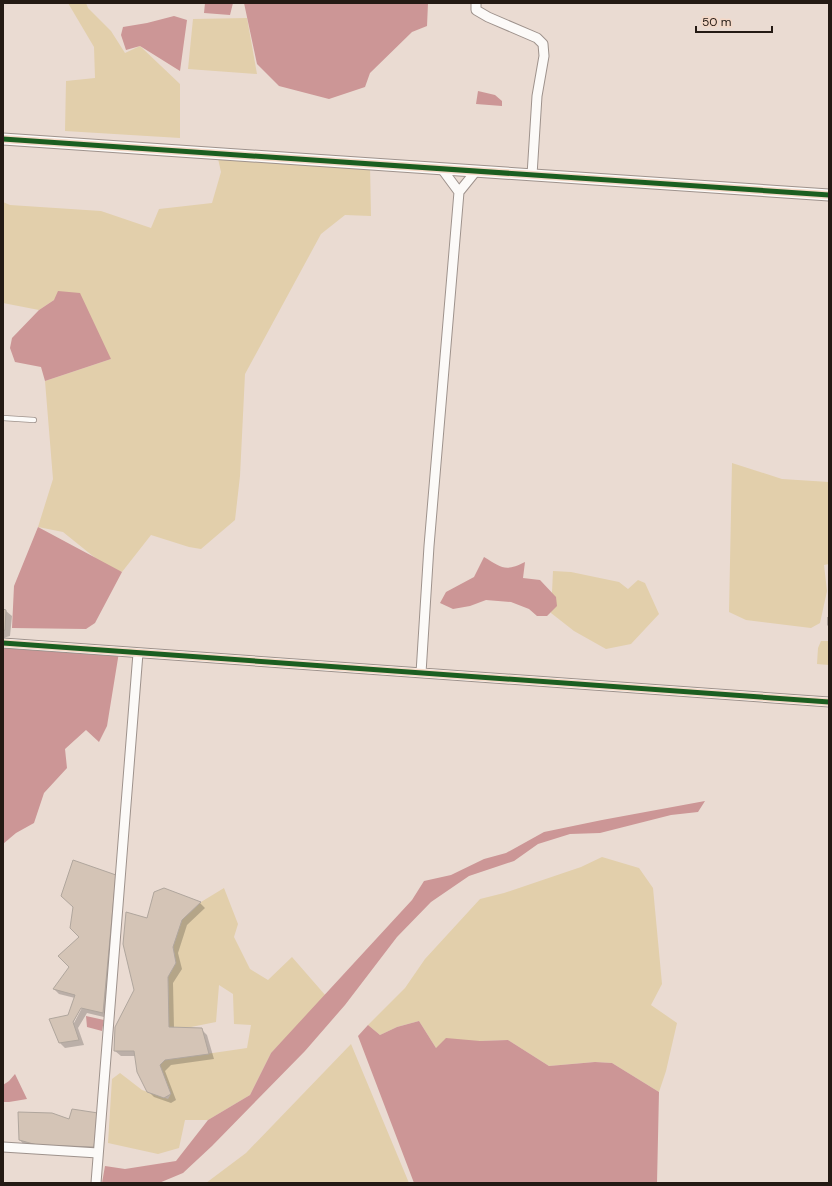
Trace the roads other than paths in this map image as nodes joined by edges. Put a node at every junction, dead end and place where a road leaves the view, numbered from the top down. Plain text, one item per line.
1 (476, 3) edge
2 (3, 139) edge
3 (442, 169) junction
4 (476, 171) junction
5 (532, 175) junction
6 (459, 192) junction
7 (829, 195) edge
8 (3, 418) edge
9 (34, 420) dead end
10 (3, 643) edge
11 (138, 653) junction
12 (421, 673) junction
13 (829, 702) edge
14 (3, 1147) edge
15 (98, 1153) junction
16 (96, 1183) edge

1 - 5 street
2 - 3 street
3 - 4 street
3 - 6 street
4 - 5 street
4 - 6 street
5 - 7 street
6 - 12 street
8 - 9 lane
10 - 11 street
11 - 12 street
11 - 15 street
12 - 13 street
14 - 15 street
15 - 16 street

